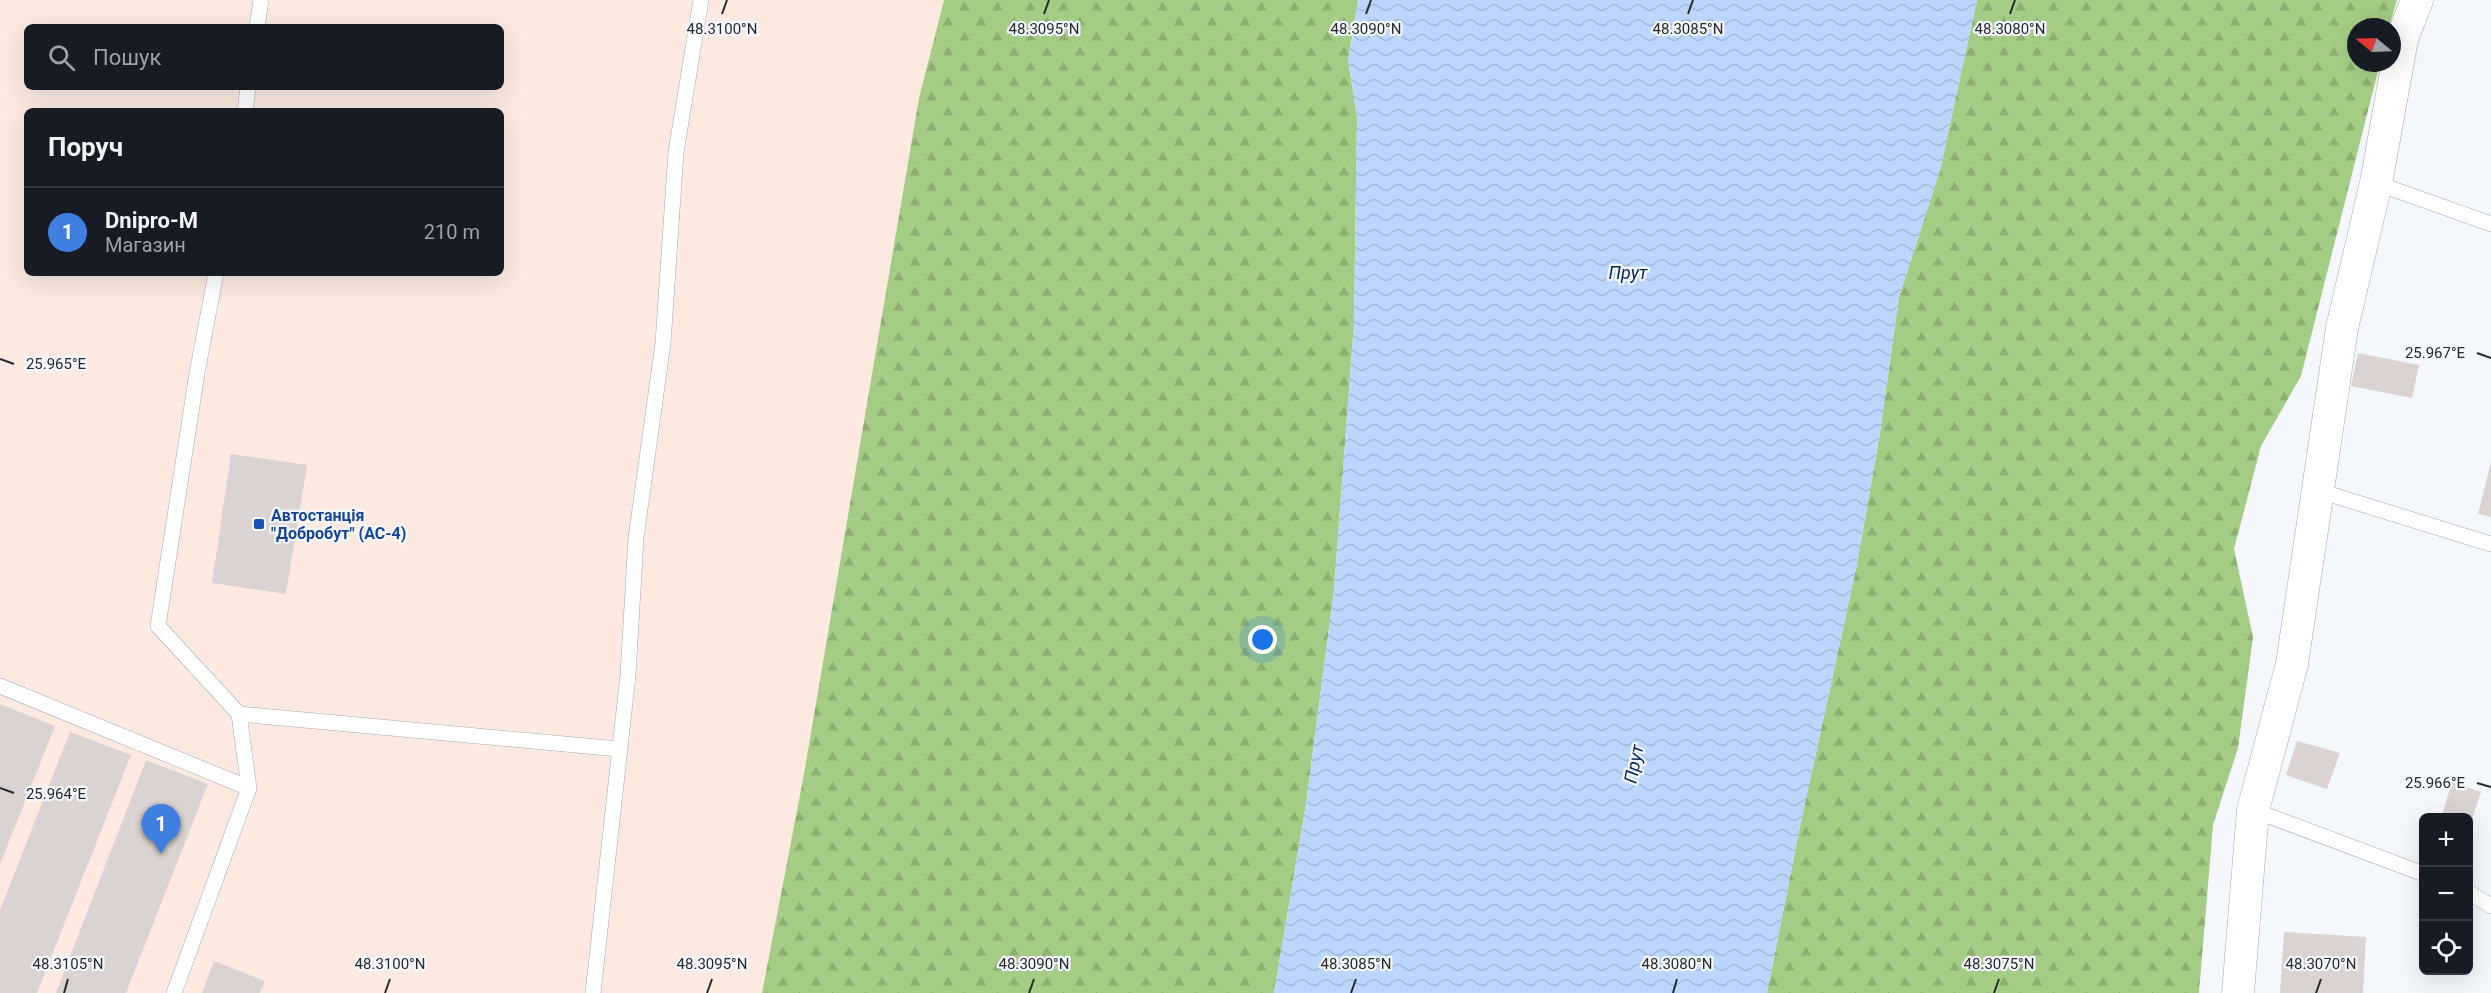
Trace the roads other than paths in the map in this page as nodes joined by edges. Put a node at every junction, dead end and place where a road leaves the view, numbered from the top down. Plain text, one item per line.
1 (261, 0) edge
2 (701, 0) edge
3 (2417, 0) edge
4 (257, 24) edge
5 (248, 90) edge
6 (245, 108) edge
7 (2376, 183) junction
8 (2491, 224) edge
9 (215, 276) edge
10 (2316, 490) junction
11 (2491, 544) edge
12 (0, 686) edge
13 (239, 714) junction
14 (619, 749) junction
15 (249, 788) junction
16 (2253, 810) junction
17 (2419, 872) edge
18 (2473, 895) edge
19 (2491, 906) edge
20 (174, 993) edge
21 (593, 993) edge
22 (2238, 993) edge

1 - 4 lane
2 - 14 lane
3 - 7 street
5 - 6 lane
7 - 8 lane
7 - 10 street
9 - 13 lane
10 - 11 lane
10 - 16 street
12 - 15 lane
13 - 14 lane
13 - 15 lane
14 - 21 lane
15 - 20 lane
16 - 17 lane
16 - 22 street
18 - 19 lane

